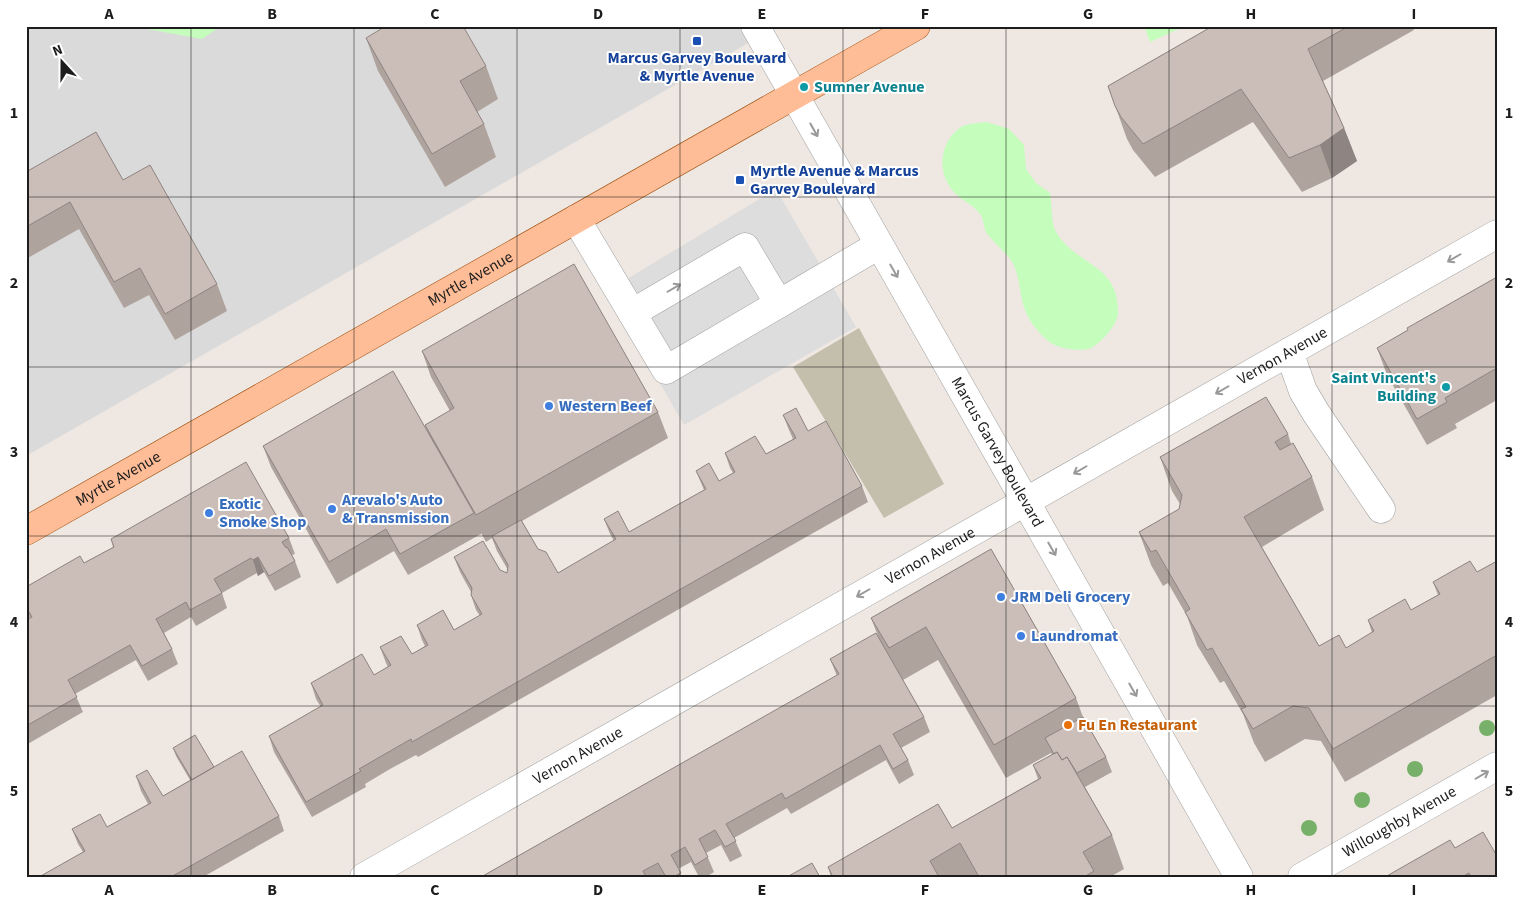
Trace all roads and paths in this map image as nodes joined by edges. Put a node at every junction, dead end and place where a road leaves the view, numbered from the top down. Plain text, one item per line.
1 (755, 26) edge
2 (916, 26) edge
3 (794, 95) junction
4 (576, 219) junction
5 (1497, 234) edge
6 (879, 245) junction
7 (779, 304) junction
8 (632, 313) junction
9 (1289, 352) junction
10 (1025, 501) junction
11 (1381, 510) dead end
12 (26, 531) edge
13 (1497, 766) edge
14 (364, 877) edge
15 (1239, 877) edge
16 (1302, 877) edge

1 - 3 street, Marcus Garvey Boulevard
2 - 3 main road, Myrtle Avenue
3 - 4 main road, Myrtle Avenue
3 -> 6 street, Marcus Garvey Boulevard
4 - 8 street
4 - 12 main road, Myrtle Avenue
5 -> 9 street, Vernon Avenue
6 - 7 street
6 -> 10 street, Marcus Garvey Boulevard
8 -> 7 street
7 - 8 street
9 -> 10 street, Vernon Avenue
9 - 11 street
10 -> 14 street, Vernon Avenue
10 -> 15 street, Marcus Garvey Boulevard
16 -> 13 street, Willoughby Avenue

